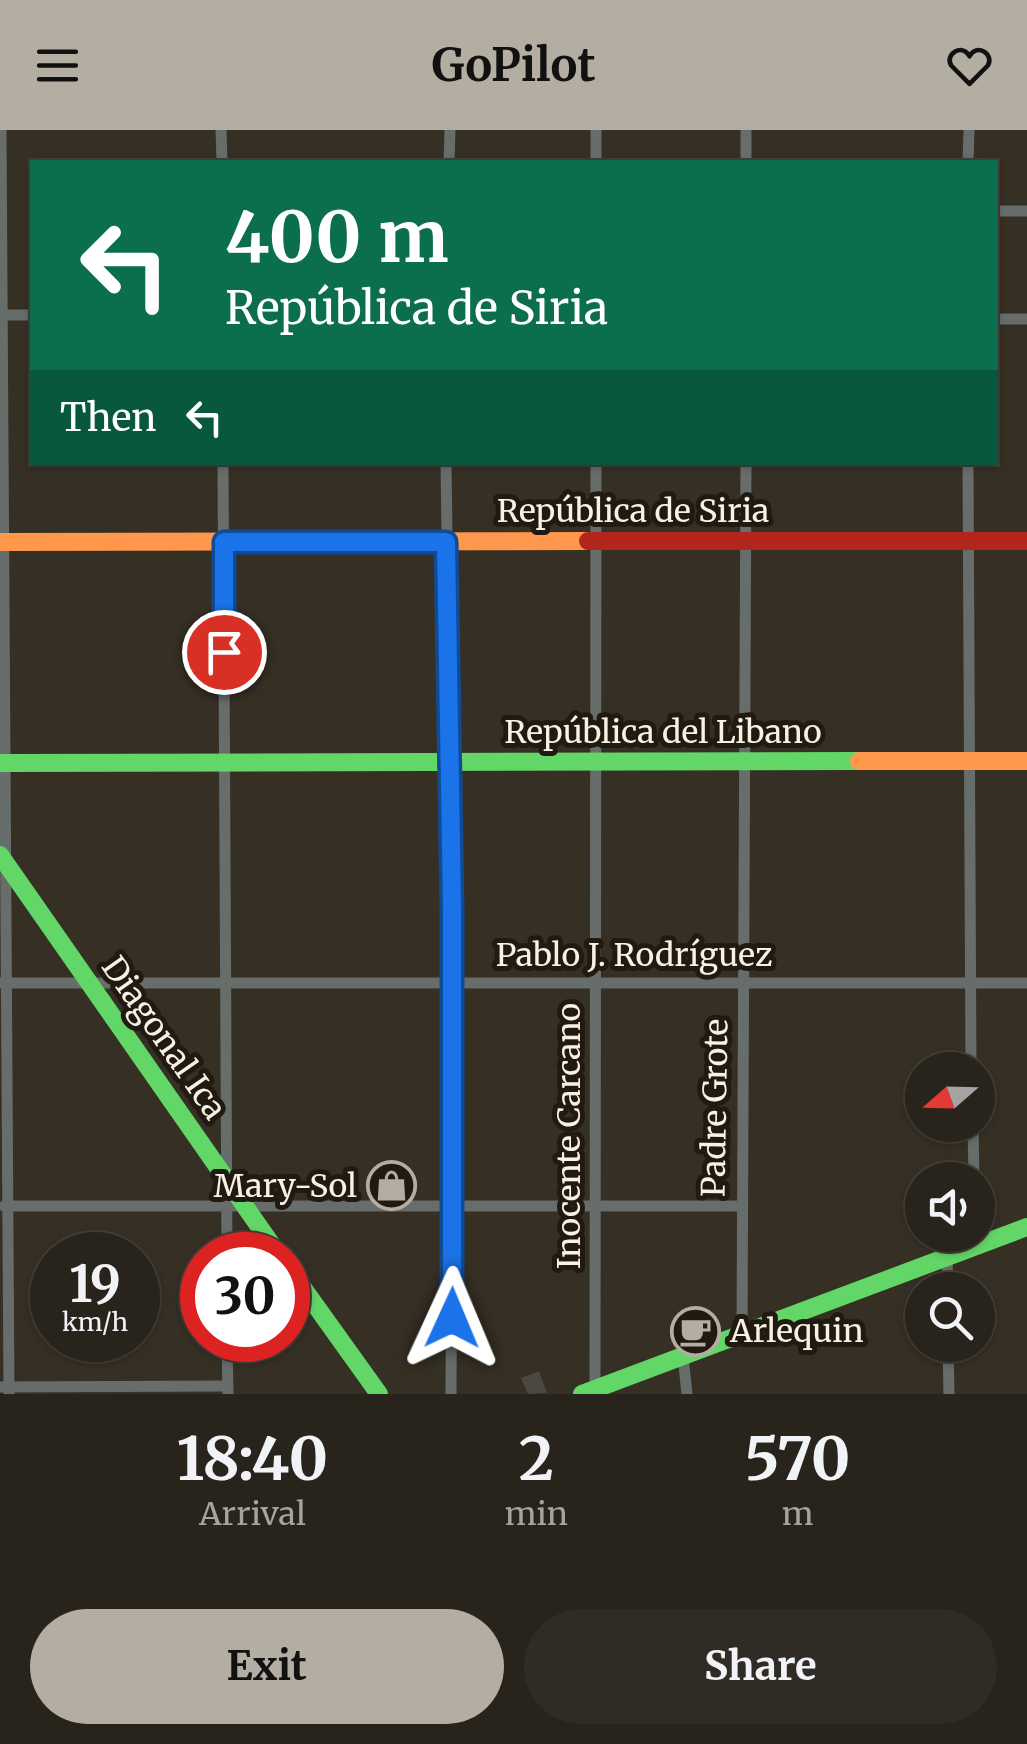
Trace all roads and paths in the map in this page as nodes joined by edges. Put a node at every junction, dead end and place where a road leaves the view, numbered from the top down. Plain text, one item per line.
1 (2, 130) edge
2 (222, 130) edge
3 (450, 130) edge
4 (596, 130) edge
5 (746, 130) edge
6 (969, 130) edge
7 (222, 160) edge
8 (450, 160) edge
9 (596, 160) edge
10 (746, 160) edge
11 (968, 160) edge
12 (998, 211) edge
13 (1027, 211) edge
14 (1, 315) edge
15 (30, 315) edge
16 (998, 319) edge
17 (1027, 319) edge
18 (223, 465) edge
19 (446, 465) edge
20 (596, 465) edge
21 (746, 465) edge
22 (968, 465) edge
23 (746, 541) junction
24 (968, 541) junction
25 (1027, 541) edge
26 (2, 542) edge
27 (224, 542) junction
28 (446, 542) junction
29 (596, 542) junction
30 (1027, 760) edge
31 (745, 761) junction
32 (969, 761) junction
33 (225, 762) junction
34 (451, 762) junction
35 (596, 762) junction
36 (2, 763) edge
37 (3, 859) edge
38 (453, 982) junction
39 (3, 983) edge
40 (89, 983) junction
41 (226, 983) junction
42 (596, 983) junction
43 (745, 983) junction
44 (970, 983) junction
45 (1027, 983) edge
46 (972, 1052) edge
47 (227, 1181) junction
48 (235, 1205) junction
49 (453, 1205) junction
50 (596, 1205) junction
51 (4, 1206) edge
52 (742, 1206) junction
53 (1027, 1227) edge
54 (231, 1232) edge
55 (259, 1232) edge
56 (995, 1236) edge
57 (956, 1252) edge
58 (947, 1257) junction
59 (947, 1272) edge
60 (310, 1297) edge
61 (742, 1334) junction
62 (683, 1356) junction
63 (227, 1362) edge
64 (948, 1362) edge
65 (6, 1389) edge
66 (228, 1390) edge
67 (589, 1392) edge
68 (379, 1394) edge
69 (451, 1394) edge
70 (687, 1394) edge
71 (949, 1394) edge

1 - 14 street
2 - 7 street
3 - 8 street
4 - 9 street
5 - 10 street
6 - 11 street
12 - 13 street
14 - 15 street
14 - 26 street
16 - 17 street
18 - 27 street
19 - 28 street
20 - 29 street, Inocente Carcano
21 - 23 street, Padre Grote
22 - 24 street
23 - 24 main road, República de Siria
23 - 29 main road, República de Siria
23 - 31 street, Padre Grote
24 - 25 main road, República de Siria
24 - 32 street
26 - 27 main road, República de Siria
26 - 36 street
27 - 28 main road, República de Siria
27 - 33 street
28 - 29 main road, República de Siria
28 - 34 street
29 - 35 street, Inocente Carcano
30 - 32 main road, República del Libano
31 - 32 main road, República del Libano
31 - 35 main road, República del Libano
31 - 43 street, Padre Grote
32 - 44 street
33 - 34 main road, República del Libano
33 - 36 main road, República del Libano
33 - 41 street
34 - 35 main road, República del Libano
34 - 38 street
35 - 42 street, Inocente Carcano
36 - 37 street
37 - 39 street
37 - 40 main road, Diagonal Ica
38 - 41 street, Pablo J. Rodríguez
38 - 42 street, Pablo J. Rodríguez
38 - 49 street
39 - 40 street, Pablo J. Rodríguez
39 - 51 street
40 - 41 street, Pablo J. Rodríguez
40 - 47 main road, Diagonal Ica
41 - 47 street
42 - 43 street, Pablo J. Rodríguez
42 - 50 street, Inocente Carcano
43 - 44 street, Pablo J. Rodríguez
43 - 52 street, Padre Grote
44 - 45 street, Pablo J. Rodríguez
44 - 46 street
47 - 48 main road, Diagonal Ica
48 - 49 street
48 - 51 street
48 - 54 street
48 - 55 main road, Diagonal Ica
49 - 50 street
49 - 69 street
50 - 52 street
50 - 67 street, Inocente Carcano
51 - 65 street
52 - 61 street, Padre Grote
53 - 56 main road
57 - 58 main road
58 - 59 street
58 - 61 main road
60 - 68 main road
61 - 62 main road
62 - 67 main road
62 - 70 street
63 - 66 street
64 - 71 street
65 - 66 street

